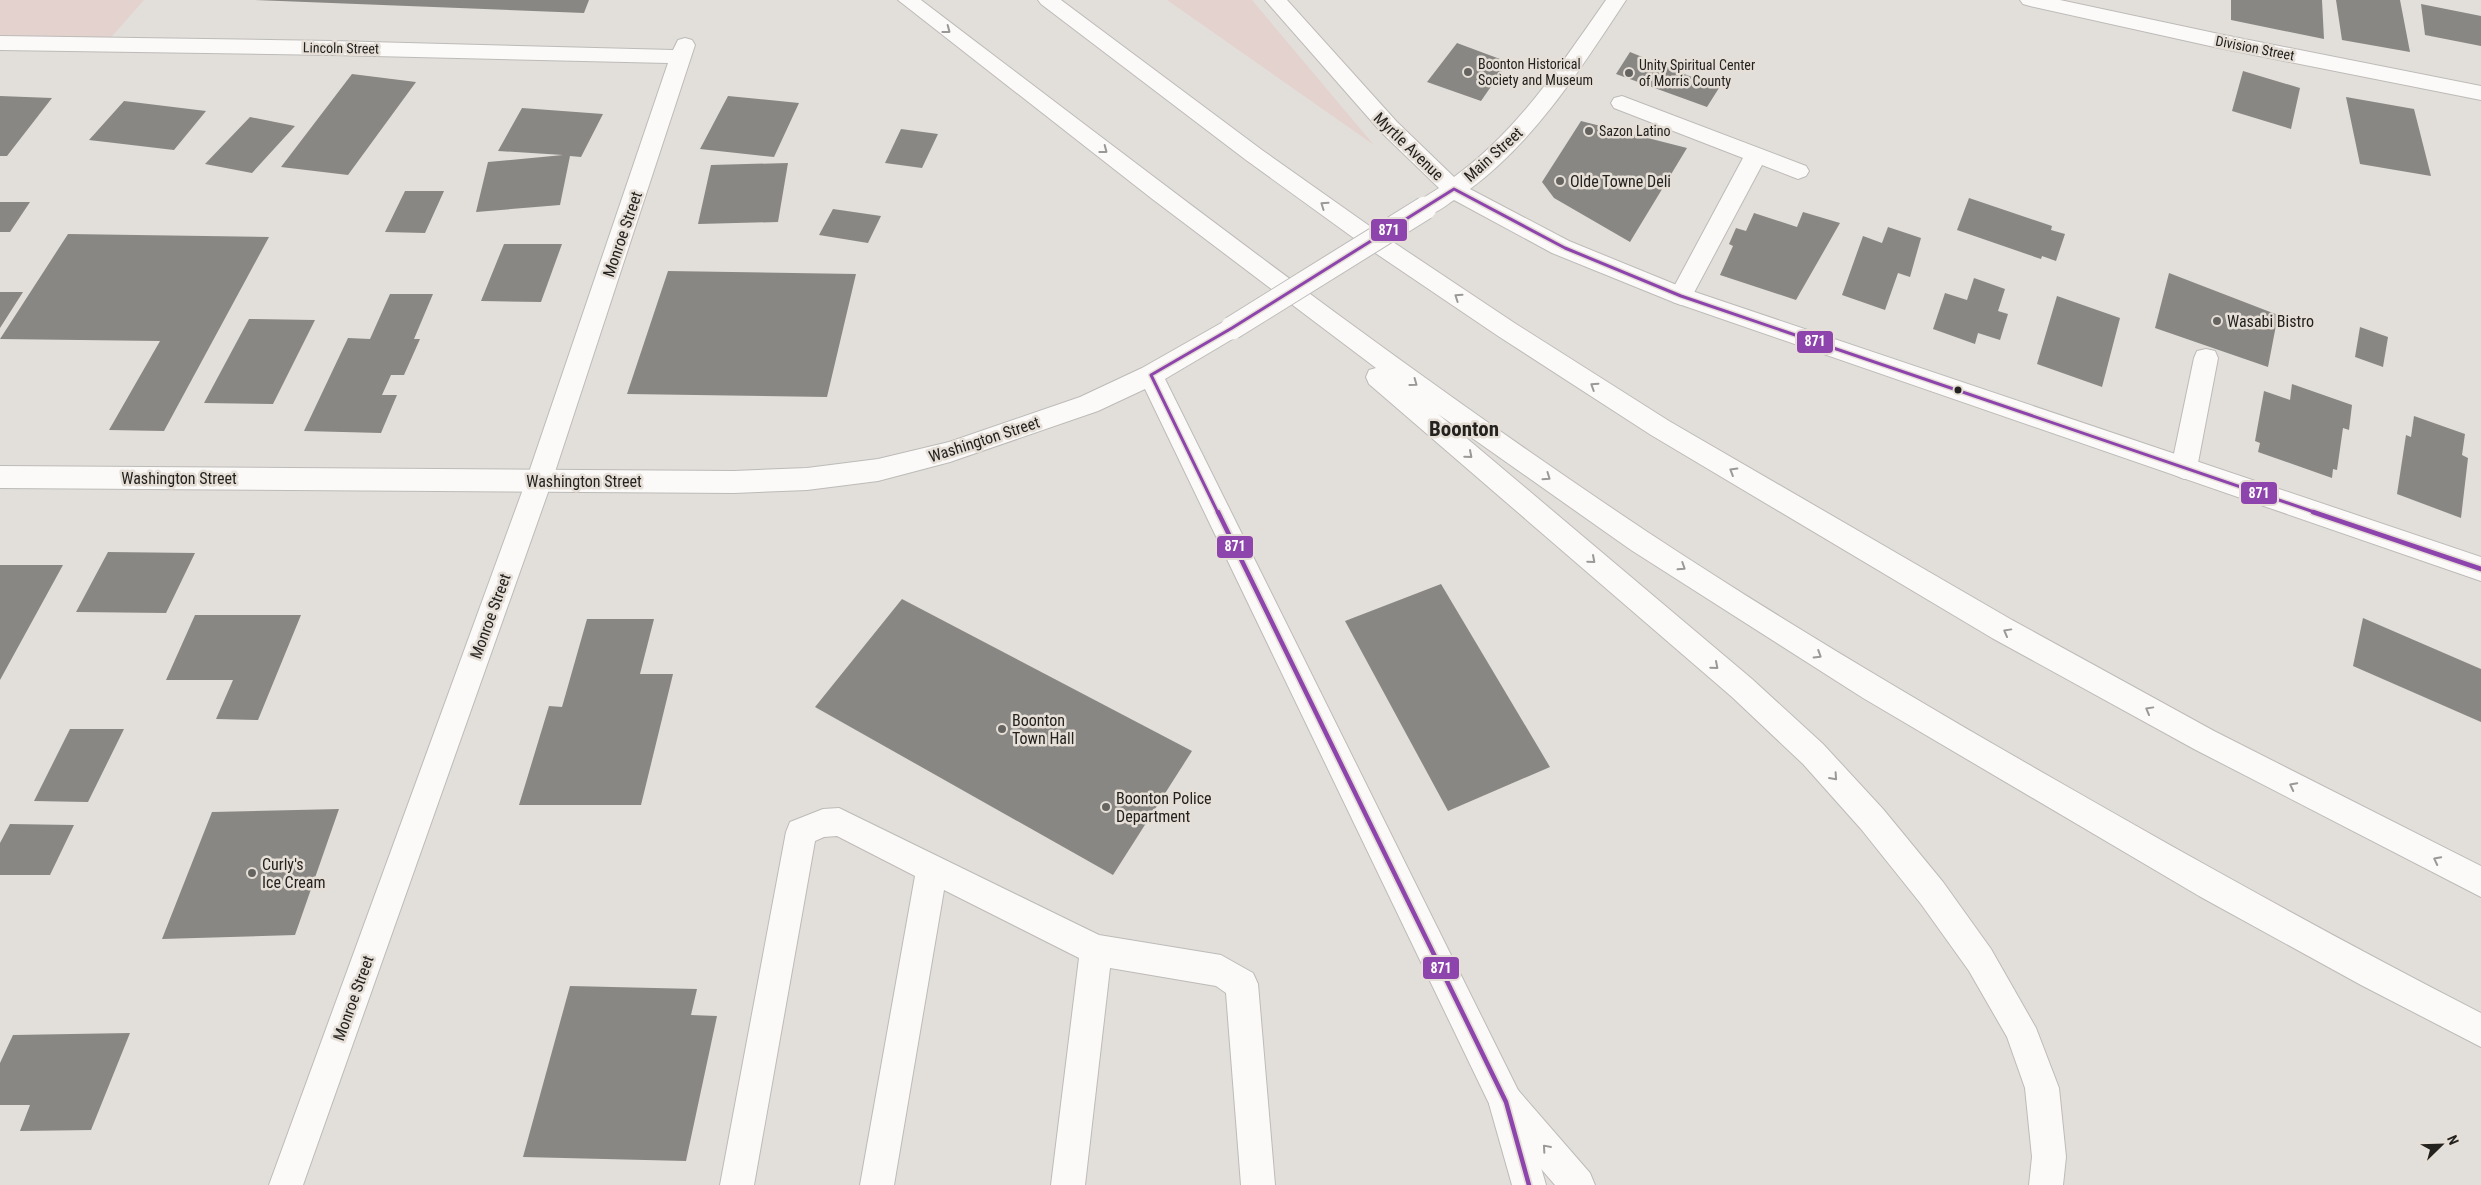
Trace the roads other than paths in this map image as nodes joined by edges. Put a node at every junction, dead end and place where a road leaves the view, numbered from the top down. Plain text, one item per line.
1 (908, 0) edge
2 (1048, 0) edge
3 (1275, 0) edge
4 (1616, 0) edge
5 (2030, 0) edge
6 (0, 43) edge
7 (684, 51) joint
8 (2481, 93) edge
9 (1622, 104) dead end
10 (1756, 155) junction
11 (1798, 171) dead end
12 (1454, 189) junction
13 (1179, 207) junction
14 (1681, 296) junction
15 (2206, 358) dead end
16 (1151, 375) junction
17 (2184, 468) junction
18 (0, 477) edge
19 (539, 481) junction
20 (2481, 569) edge
21 (932, 868) junction
22 (2481, 882) edge
23 (1096, 950) junction
24 (2481, 1031) edge
25 (1506, 1102) junction
26 (286, 1185) edge
27 (737, 1185) edge
28 (877, 1185) edge
29 (1068, 1185) edge
30 (1258, 1185) edge
31 (1529, 1185) edge
32 (1578, 1185) edge
33 (2046, 1185) edge

1 -> 13 main road
22 -> 2 main road
3 - 12 main road, Myrtle Avenue
4 - 12 main road, Main Street
5 - 8 main road, Division Street
6 - 7 main road, Lincoln Street
7 - 19 main road, Monroe Street
9 - 10 main road
10 - 11 main road
10 - 14 main road
12 - 14 main road, Myrtle Avenue
12 - 16 main road, Main Street, bridge
13 -> 24 main road
13 -> 33 main road
14 - 17 main road, Myrtle Avenue
15 - 17 main road
16 - 19 main road, Washington Street
16 - 25 main road
17 - 20 main road, Myrtle Avenue
18 - 19 main road, Washington Street
19 - 26 main road, Monroe Street
21 - 23 main road
21 - 27 main road
21 - 28 main road
23 - 29 main road
23 - 30 main road
25 - 31 main road
32 -> 25 main road

